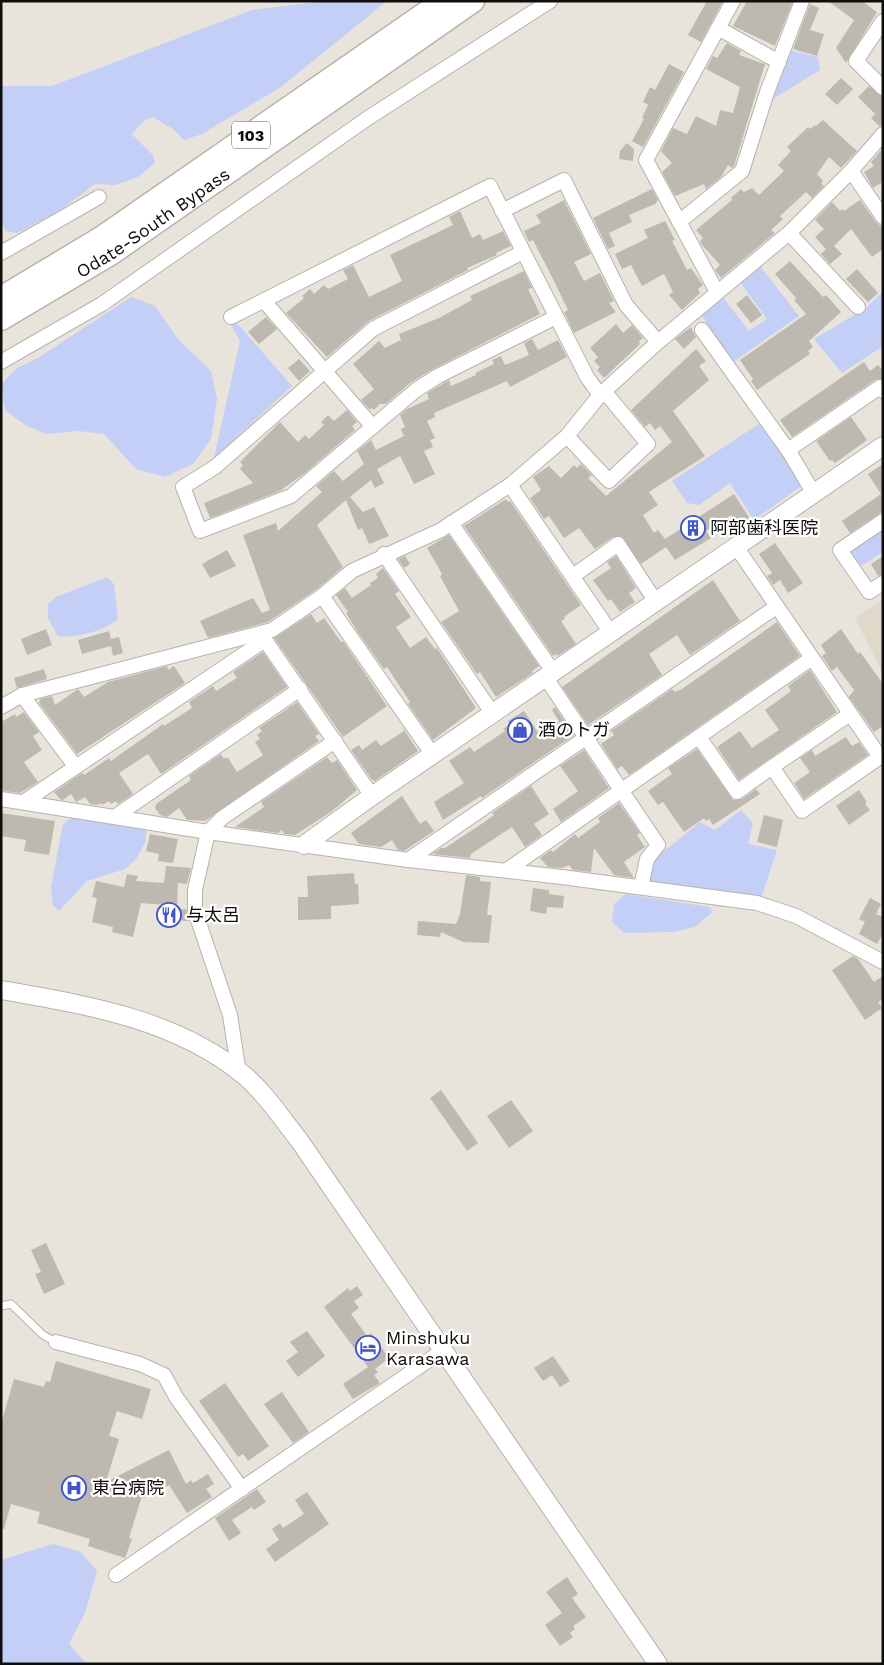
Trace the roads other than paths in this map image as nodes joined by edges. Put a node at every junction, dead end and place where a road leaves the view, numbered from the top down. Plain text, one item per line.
1 (438, 1) edge
2 (443, 1) edge
3 (474, 1) edge
4 (480, 1) edge
5 (550, 1) edge
6 (733, 1) edge
7 (802, 1) edge
8 (883, 21) edge
9 (718, 28) junction
10 (405, 38) junction
11 (779, 62) junction
12 (883, 88) edge
13 (883, 134) edge
14 (851, 171) junction
15 (98, 198) dead end
16 (502, 211) junction
17 (883, 217) edge
18 (678, 222) junction
19 (789, 232) junction
20 (106, 246) junction
21 (523, 252) junction
22 (1, 253) edge
23 (1, 292) edge
24 (717, 292) junction
25 (1, 298) edge
26 (264, 301) junction
27 (858, 307) dead end
28 (232, 317) dead end
29 (556, 317) junction
30 (1, 319) edge
31 (697, 321) junction
32 (1, 331) edge
33 (658, 342) junction
34 (1, 362) edge
35 (325, 371) junction
36 (883, 391) edge
37 (602, 393) junction
38 (373, 427) junction
39 (566, 436) junction
40 (883, 446) edge
41 (788, 450) junction
42 (510, 484) junction
43 (814, 494) junction
44 (883, 521) edge
45 (451, 523) junction
46 (737, 548) junction
47 (384, 554) junction
48 (573, 576) junction
49 (883, 584) edge
50 (322, 596) junction
51 (656, 602) junction
52 (776, 607) junction
53 (611, 633) junction
54 (264, 636) junction
55 (812, 658) junction
56 (550, 676) junction
57 (300, 689) junction
58 (22, 695) junction
59 (1, 707) edge
60 (494, 714) junction
61 (850, 714) junction
62 (586, 737) junction
63 (699, 737) junction
64 (335, 741) junction
65 (433, 755) junction
66 (75, 766) junction
67 (772, 767) junction
68 (621, 791) junction
69 (372, 796) junction
70 (1, 799) edge
71 (25, 801) junction
72 (116, 816) junction
73 (208, 832) junction
74 (304, 845) junction
75 (408, 860) junction
76 (507, 870) junction
77 (641, 887) junction
78 (883, 962) edge
79 (1, 990) edge
80 (239, 1072) junction
81 (1, 1306) edge
82 (56, 1342) joint
83 (442, 1351) junction
84 (242, 1488) junction
85 (116, 1575) dead end
86 (658, 1664) edge

1 - 10 highway
2 - 10 highway, Odate-South Bypass / 103
3 - 10 highway, Odate-South Bypass / 103
4 - 10 highway
5 - 34 street
6 - 9 street
7 - 11 street
8 - 12 street
9 - 11 street
9 - 18 street
10 - 20 highway, Odate-South Bypass / 103
11 - 18 street
13 - 14 street
14 - 17 street
14 - 19 street
15 - 22 street
16 - 21 street
16 - 26 street
16 - 33 street
18 - 24 street
19 - 24 street
19 - 27 street
20 - 23 highway
20 - 25 highway, Odate-South Bypass / 103
20 - 30 highway, Odate-South Bypass / 103
20 - 32 highway
21 - 29 street
21 - 35 street
24 - 31 street
26 - 28 street
26 - 35 street
29 - 37 street
29 - 38 street
31 - 33 street
31 - 41 street
33 - 37 street
35 - 38 street
35 - 38 street
36 - 41 street
37 - 39 street
37 - 39 street
39 - 42 street
40 - 43 street
41 - 43 street
42 - 45 street
42 - 48 street
43 - 46 street
44 - 49 street
45 - 47 street
45 - 56 street
46 - 51 street
46 - 52 street
47 - 50 street
47 - 60 street
48 - 51 street
48 - 53 street
50 - 54 street
50 - 65 street
51 - 53 street
52 - 55 street
52 - 62 street
53 - 56 street
54 - 57 street
54 - 58 street
54 - 66 street
55 - 61 street
55 - 63 street
56 - 60 street
56 - 62 street
57 - 64 street
57 - 72 street
58 - 59 street
58 - 66 street
60 - 65 street
61 - 67 street
61 - 67 street
62 - 68 street
62 - 75 street
63 - 67 street
63 - 68 street
64 - 69 street
64 - 73 street
65 - 69 street
66 - 71 street
68 - 76 street
68 - 77 street
69 - 74 street
70 - 71 street
71 - 72 street
72 - 73 street
73 - 74 street
73 - 80 street
74 - 75 street
75 - 76 street
76 - 77 street
77 - 78 street
79 - 80 street
80 - 83 street
81 - 82 lane
82 - 84 street
83 - 84 street
83 - 86 street
84 - 85 street

